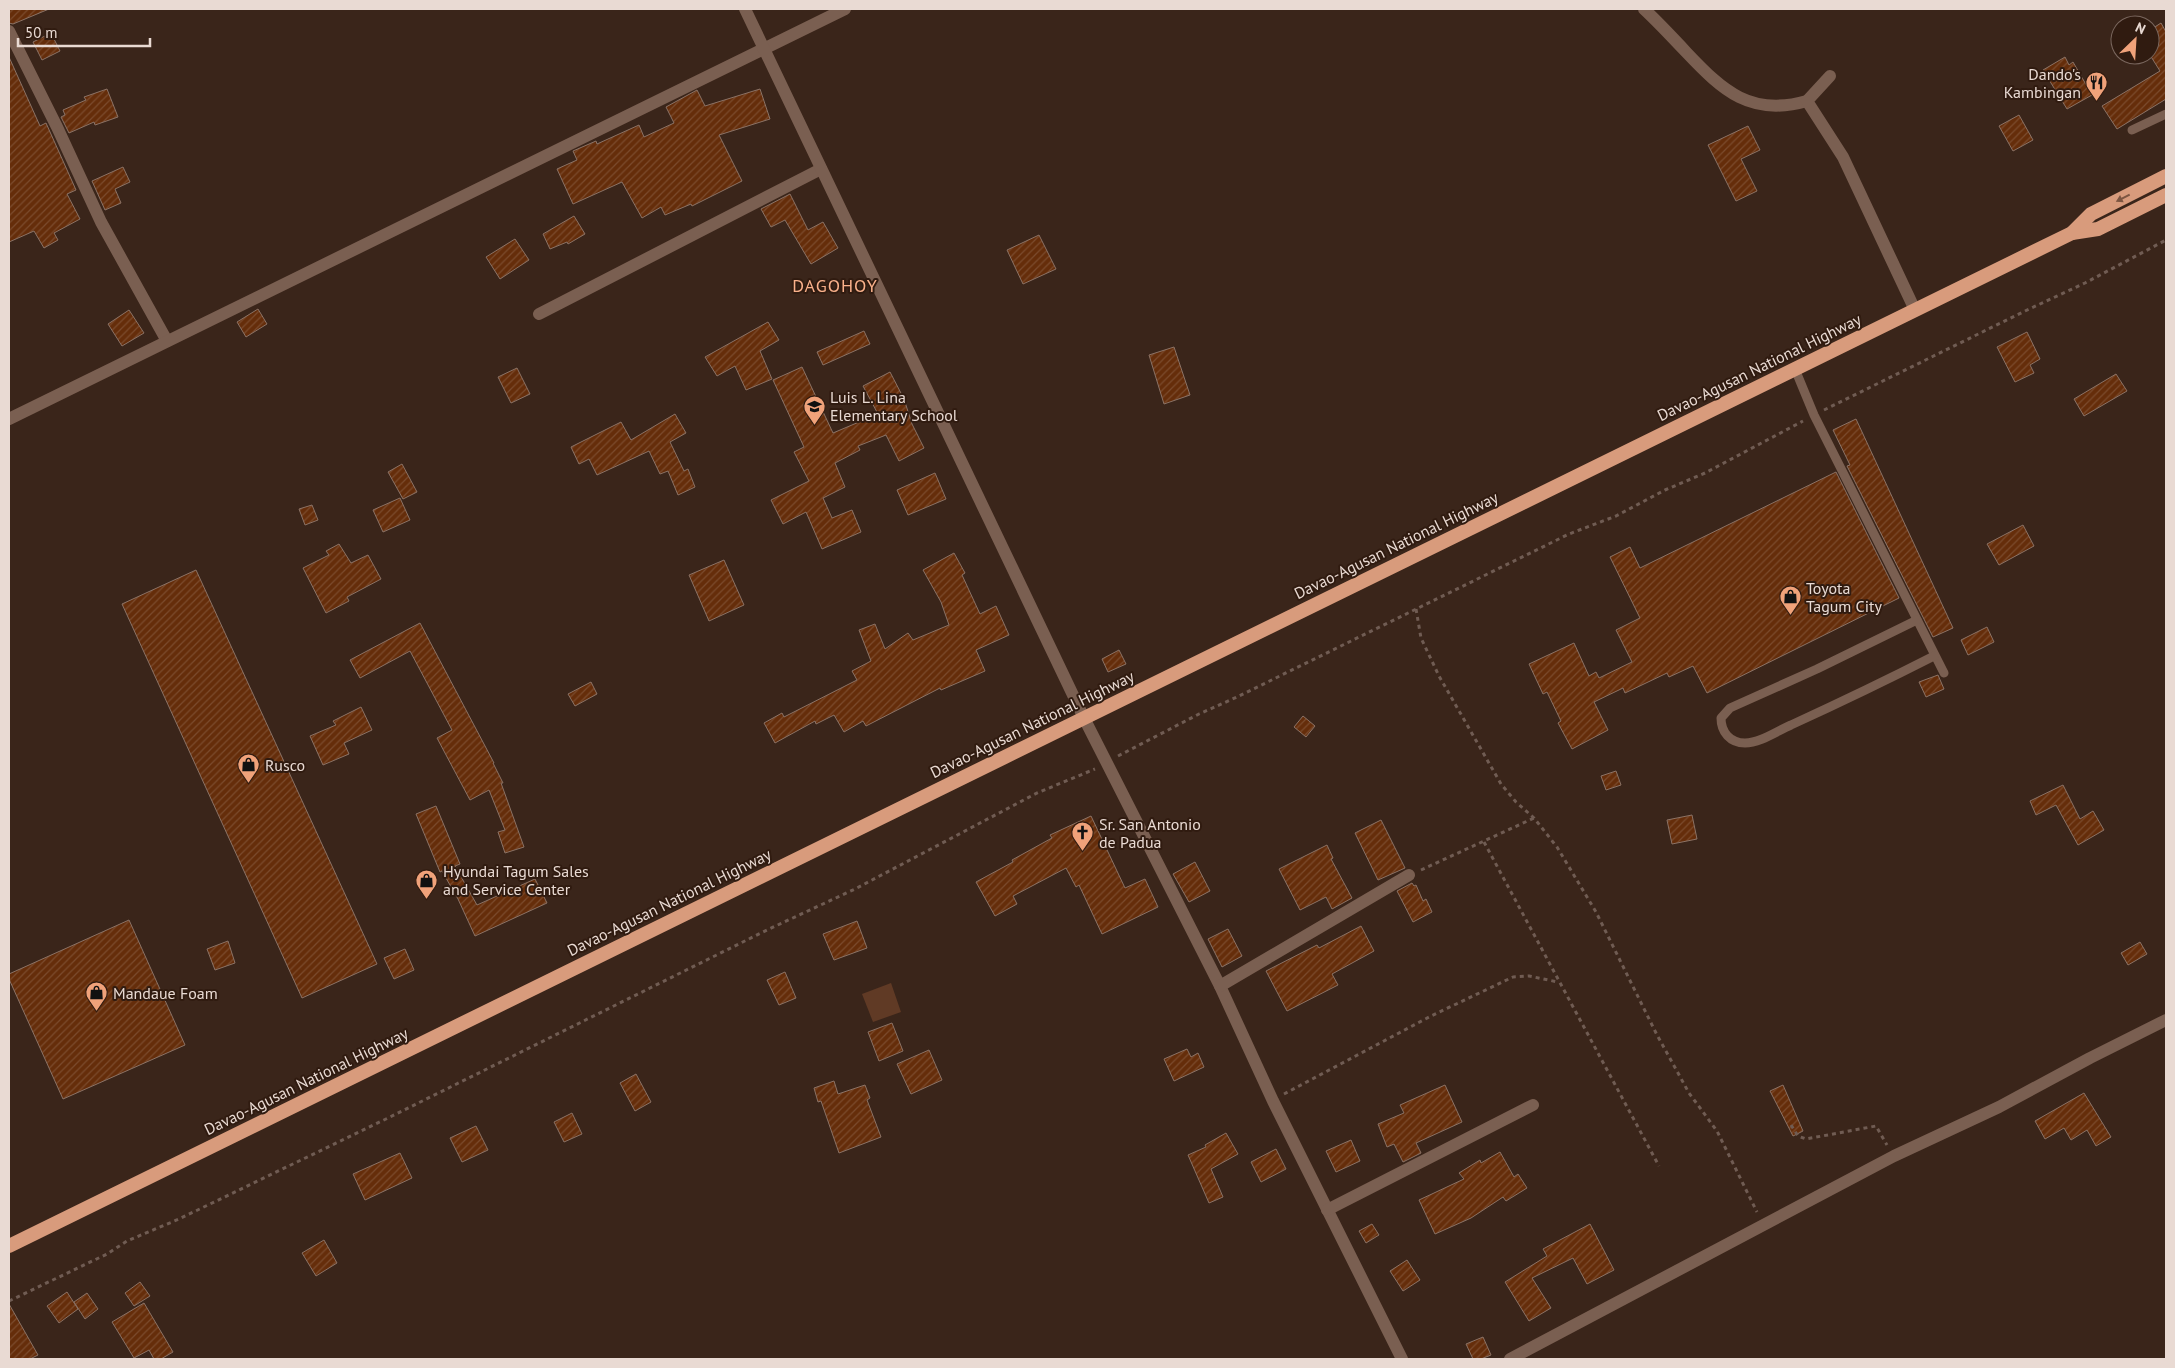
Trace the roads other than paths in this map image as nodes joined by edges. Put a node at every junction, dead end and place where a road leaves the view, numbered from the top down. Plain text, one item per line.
1 (745, 9) edge
2 (845, 9) edge
3 (1644, 9) edge
4 (9, 31) edge
5 (763, 48) junction
6 (1830, 76) dead end
7 (1806, 100) junction
8 (2166, 114) edge
9 (2132, 130) dead end
10 (821, 169) junction
11 (2166, 176) edge
12 (2166, 195) edge
13 (2072, 232) junction
14 (1914, 310) junction
15 (539, 314) dead end
16 (167, 341) junction
17 (1795, 369) junction
18 (9, 419) edge
19 (1916, 620) junction
20 (1934, 656) junction
21 (1944, 673) dead end
22 (1084, 718) junction
23 (1409, 875) road end
24 (1220, 986) junction
25 (2166, 1020) edge
26 (1533, 1105) dead end
27 (1327, 1210) junction
28 (9, 1246) edge
29 (1402, 1359) edge
30 (1510, 1359) edge

1 - 5 street
2 - 5 street
3 - 7 street
4 - 16 street
5 - 10 street
5 - 16 street
6 - 7 street
7 - 14 street
8 - 9 lane
10 - 15 street
10 - 22 street
11 -> 13 highway, Davao-Agusan National Highway
12 - 13 highway, Davao-Agusan National Highway
13 - 14 highway, Davao-Agusan National Highway
14 - 17 highway, Davao-Agusan National Highway
16 - 18 street
17 - 19 lane
17 - 22 highway, Davao-Agusan National Highway
19 - 20 lane
19 - 20 lane
20 - 21 lane
22 - 24 street
22 - 28 highway, Davao-Agusan National Highway
23 - 24 street
24 - 27 street
25 - 30 street
26 - 27 street
27 - 29 street

